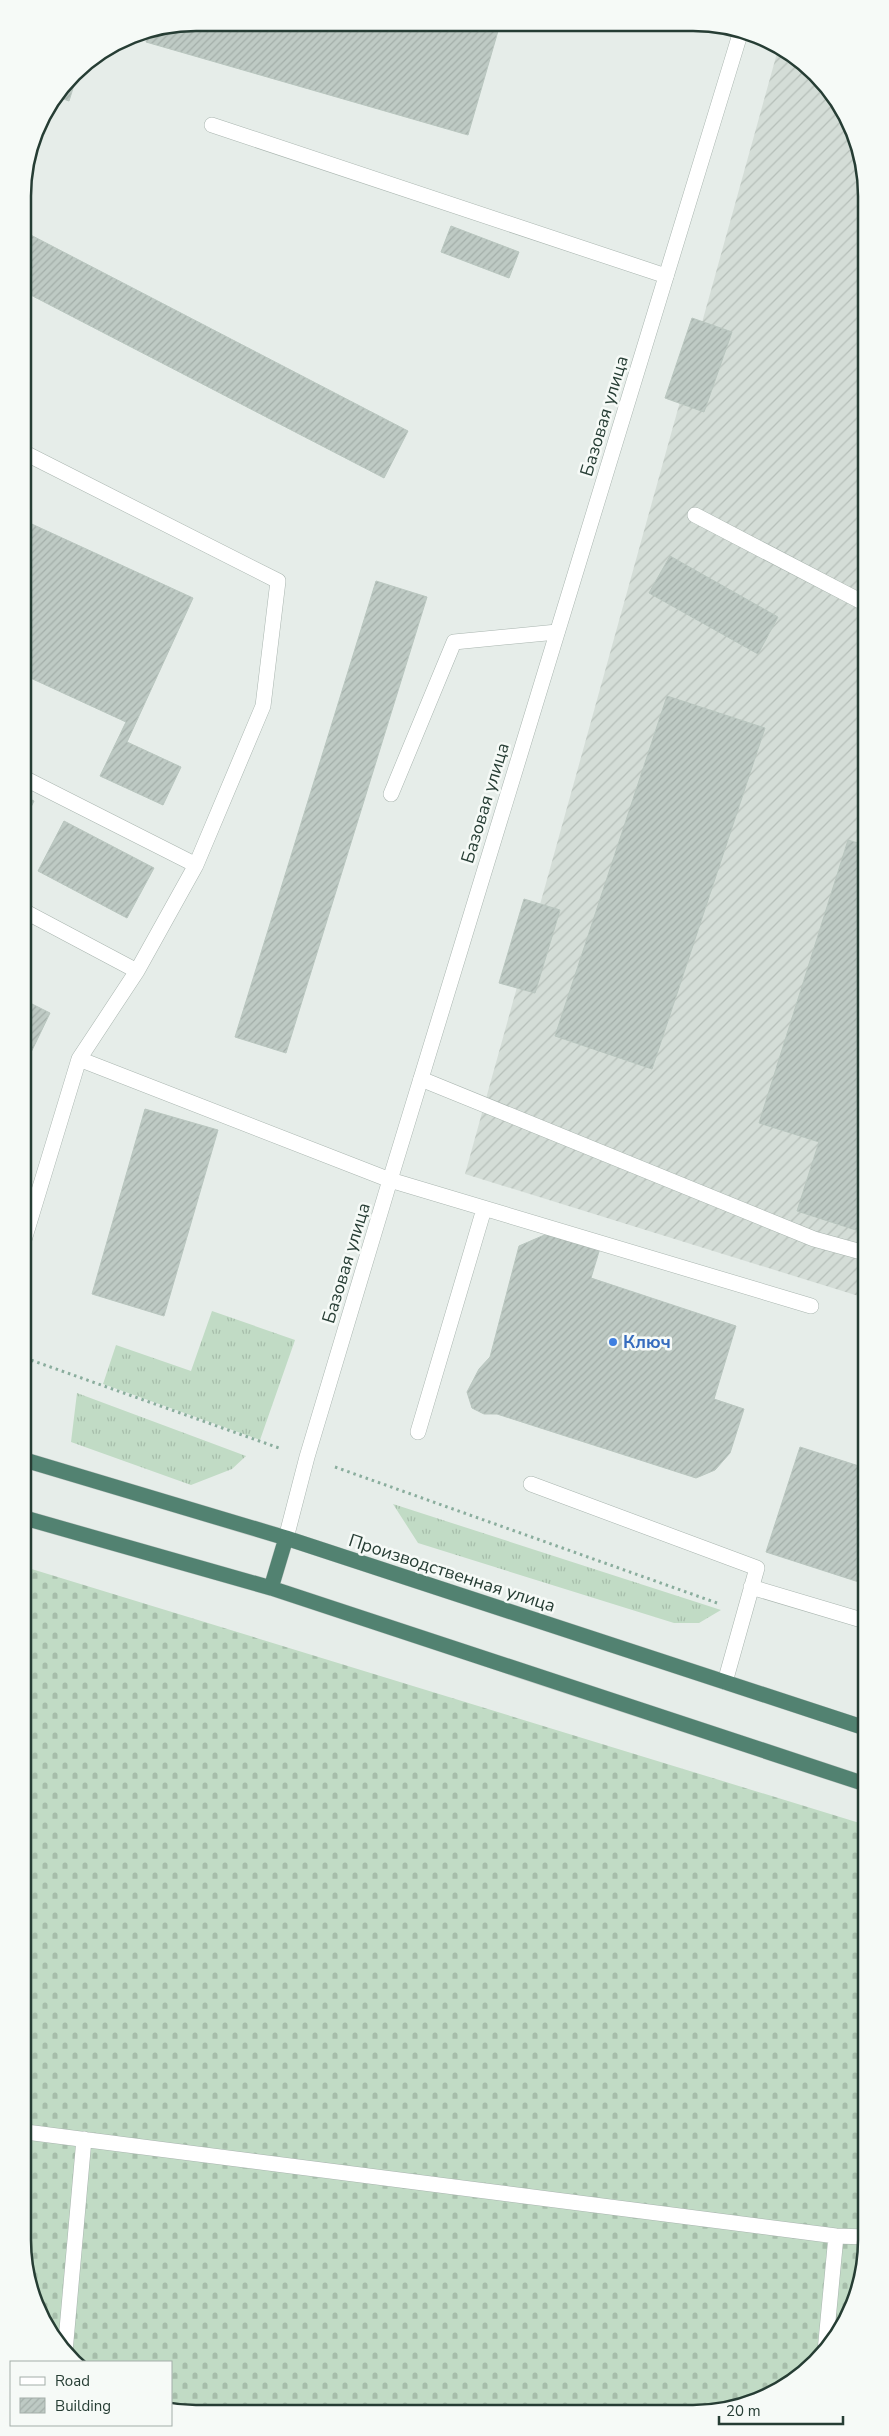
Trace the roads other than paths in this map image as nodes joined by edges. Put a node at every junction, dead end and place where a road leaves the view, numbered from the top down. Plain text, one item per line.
1 (739, 38) edge
2 (212, 125) dead end
3 (666, 276) junction
4 (32, 456) edge
5 (694, 514) dead end
6 (858, 600) edge
7 (557, 632) junction
8 (32, 782) edge
9 (391, 794) dead end
10 (196, 865) junction
11 (32, 915) edge
12 (136, 971) junction
13 (79, 1058) junction
14 (421, 1078) junction
15 (390, 1180) junction
16 (484, 1209) junction
17 (31, 1215) edge
18 (857, 1251) edge
19 (812, 1306) dead end
20 (418, 1432) dead end
21 (31, 1462) edge
22 (531, 1484) dead end
23 (31, 1520) edge
24 (286, 1538) junction
25 (752, 1587) junction
26 (271, 1588) junction
27 (857, 1619) edge
28 (725, 1682) junction
29 (857, 1725) edge
30 (857, 1781) edge
31 (31, 2133) edge
32 (84, 2139) junction
33 (836, 2236) junction
34 (857, 2237) edge
35 (827, 2335) edge
36 (66, 2341) edge

1 - 3 street, Базовая улица
2 - 3 street
3 - 7 street, Базовая улица
4 - 10 street
5 - 6 street
7 - 9 street
7 - 14 street, Базовая улица
8 - 10 street
10 - 12 street
11 - 12 street
12 - 13 street
13 - 15 street
13 - 17 street
14 - 15 street, Базовая улица
14 - 18 street
15 - 16 street
15 - 24 street, Базовая улица
16 - 19 street
16 - 20 street
21 - 24 highway, Производственная улица
22 - 25 street
23 - 26 highway
24 - 26 highway, Базовая улица
24 - 28 highway, Производственная улица
25 - 27 street
25 - 28 street
26 - 30 highway
28 - 29 highway, Производственная улица
31 - 32 street
32 - 33 street
32 - 36 street
33 - 34 street
33 - 35 street

